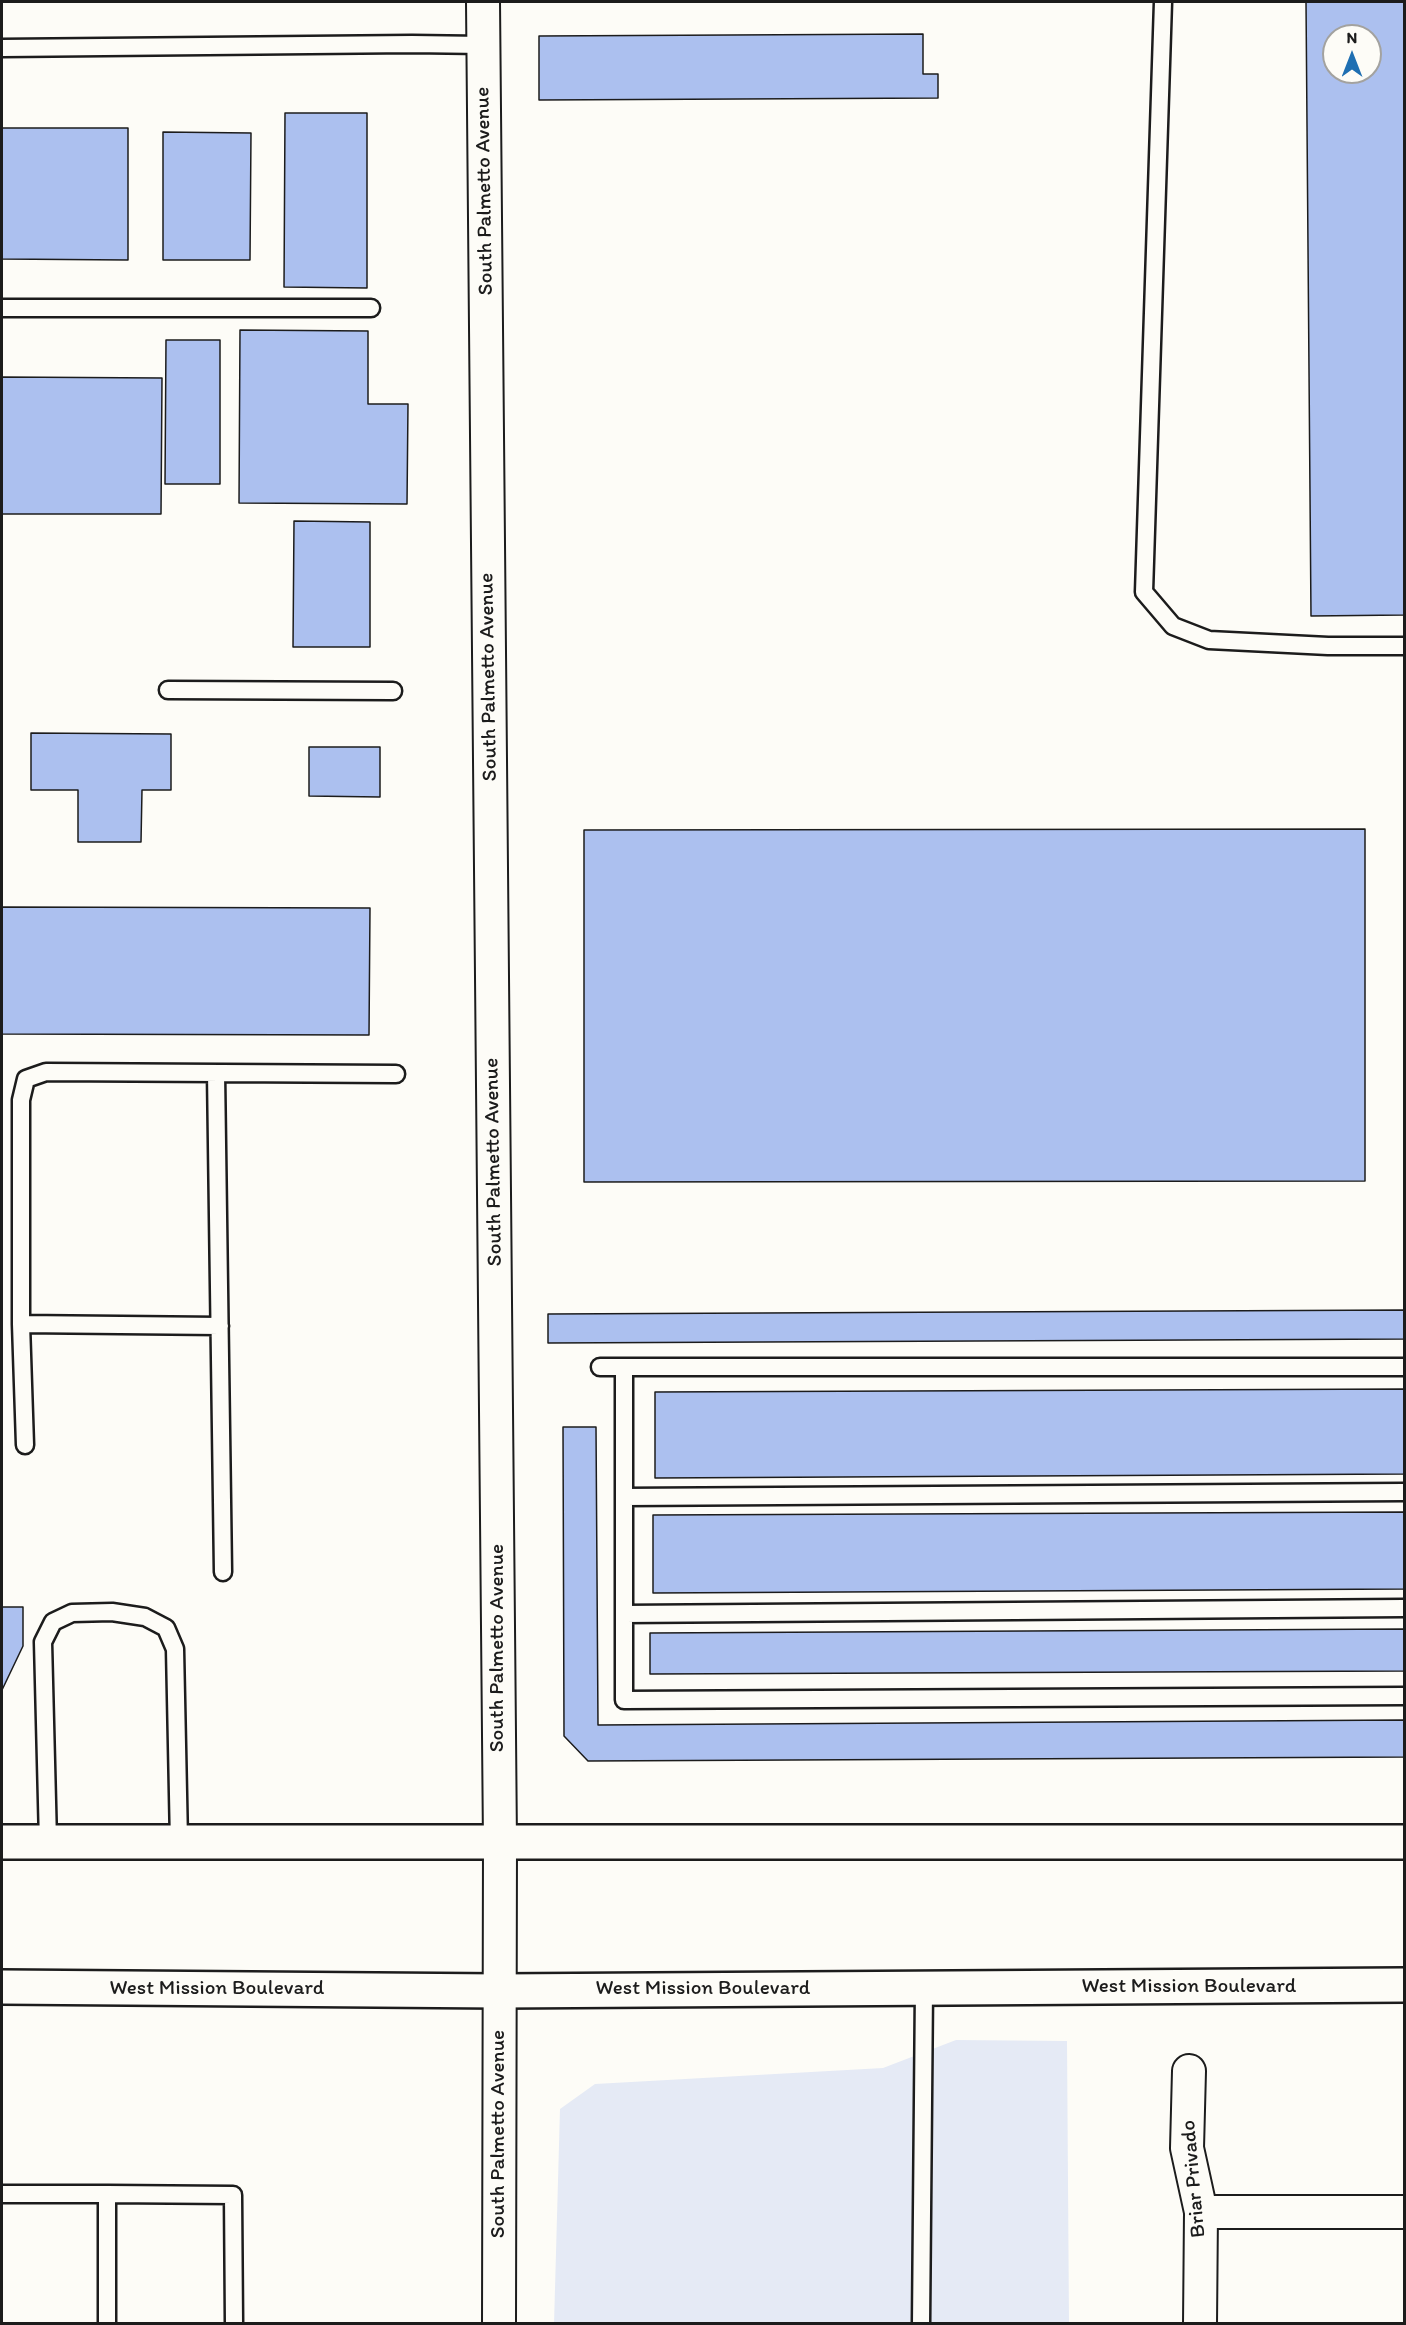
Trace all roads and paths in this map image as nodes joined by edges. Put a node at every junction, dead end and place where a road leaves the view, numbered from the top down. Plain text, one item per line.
1 (483, 2) edge
2 (1163, 2) edge
3 (483, 45) junction
4 (2, 48) edge
5 (2, 308) edge
6 (371, 308) dead end
7 (1404, 646) edge
8 (168, 690) dead end
9 (393, 691) dead end
10 (216, 1073) junction
11 (396, 1074) dead end
12 (21, 1324) junction
13 (220, 1326) junction
14 (600, 1367) dead end
15 (624, 1367) junction
16 (1404, 1367) edge
17 (25, 1445) dead end
18 (1404, 1492) edge
19 (624, 1497) junction
20 (223, 1572) dead end
21 (1404, 1608) edge
22 (624, 1614) junction
23 (1404, 1696) edge
24 (2, 1842) edge
25 (48, 1842) junction
26 (179, 1842) junction
27 (1404, 1842) edge
28 (500, 1843) junction
29 (1404, 1985) edge
30 (2, 1987) edge
31 (924, 1988) junction
32 (500, 1991) junction
33 (1189, 2071) dead end
34 (2, 2194) edge
35 (107, 2194) junction
36 (1201, 2212) junction
37 (1404, 2212) edge
38 (107, 2324) edge
39 (234, 2324) edge
40 (499, 2324) edge
41 (921, 2324) edge
42 (1200, 2324) edge

1 - 3 street, South Palmetto Avenue
2 - 7 lane
3 - 4 lane
3 - 28 street, South Palmetto Avenue
5 - 6 lane
8 - 9 lane
10 - 11 lane
10 - 12 lane
10 - 13 lane
12 - 13 lane
12 - 17 lane
13 - 20 lane
14 - 15 lane
15 - 16 lane
15 - 19 lane
18 - 19 lane
19 - 22 lane
21 - 22 lane
22 - 23 lane
24 - 25 main road
25 - 26 main road
25 - 26 lane
26 - 28 main road
27 - 28 main road
28 - 32 street, South Palmetto Avenue
29 - 31 main road, West Mission Boulevard
30 - 32 main road, West Mission Boulevard
31 - 32 main road, West Mission Boulevard
31 - 41 lane
32 - 40 street, South Palmetto Avenue
33 - 36 street, Briar Privado
34 - 35 lane
35 - 38 lane
35 - 39 lane
36 - 37 street
36 - 42 street, Briar Privado

